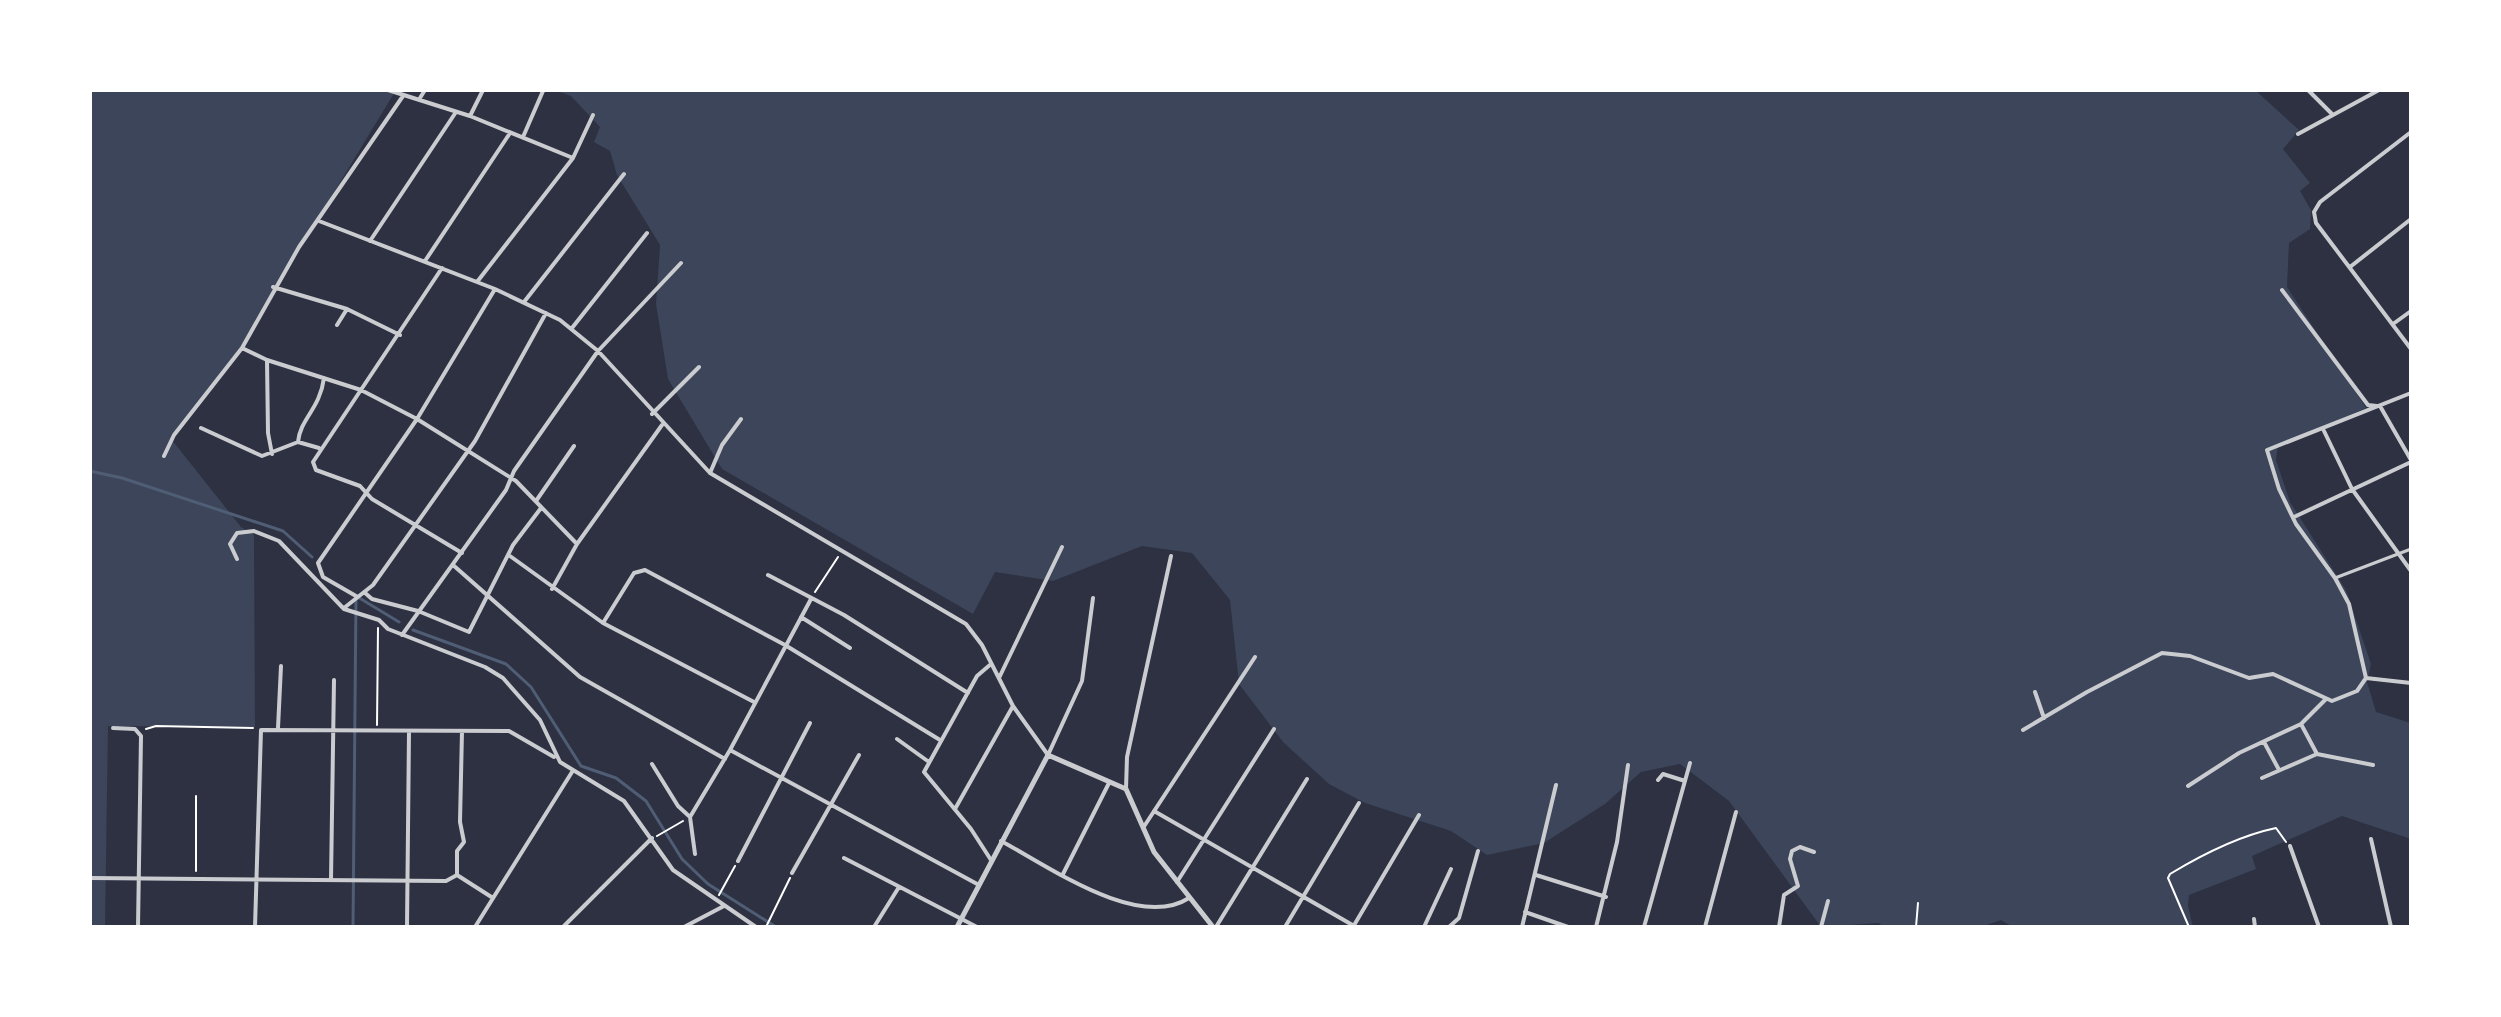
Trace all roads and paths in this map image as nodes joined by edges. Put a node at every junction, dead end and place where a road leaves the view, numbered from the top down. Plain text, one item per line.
1 (388, 90) edge
2 (425, 90) edge
3 (483, 90) edge
4 (2308, 90) edge
5 (2379, 90) edge
6 (543, 91) edge
7 (403, 96) junction
8 (420, 98) junction
9 (456, 112) junction
10 (2332, 114) junction
11 (593, 115) dead end
12 (470, 116) junction
13 (511, 132) junction
14 (2411, 132) edge
15 (2298, 134) dead end
16 (523, 137) junction
17 (573, 158) junction
18 (624, 174) dead end
19 (2411, 219) edge
20 (319, 221) junction
21 (647, 233) dead end
22 (370, 241) junction
23 (425, 261) junction
24 (681, 263) dead end
25 (2350, 267) junction
26 (442, 268) junction
27 (477, 282) junction
28 (273, 287) junction
29 (495, 289) junction
30 (2282, 290) dead end
31 (524, 302) junction
32 (347, 309) junction
33 (2411, 311) edge
34 (546, 313) junction
35 (2393, 324) junction
36 (337, 325) dead end
37 (572, 328) junction
38 (400, 335) junction
39 (242, 348) junction
40 (2411, 349) edge
41 (598, 351) junction
42 (267, 360) junction
43 (699, 367) dead end
44 (324, 378) junction
45 (361, 390) junction
46 (2411, 393) edge
47 (2380, 406) junction
48 (652, 414) junction
49 (417, 419) junction
50 (741, 419) dead end
51 (662, 424) junction
52 (201, 428) dead end
53 (2323, 430) junction
54 (298, 442) junction
55 (574, 446) dead end
56 (319, 448) junction
57 (466, 451) junction
58 (272, 454) junction
59 (164, 456) dead end
60 (2411, 461) edge
61 (710, 473) junction
62 (511, 478) junction
63 (2352, 489) junction
64 (368, 494) junction
65 (536, 501) junction
66 (541, 508) junction
67 (2294, 517) junction
68 (414, 525) junction
69 (577, 544) junction
70 (1062, 547) dead end
71 (843, 549) junction
72 (2411, 549) edge
73 (462, 553) junction
74 (2398, 554) junction
75 (510, 556) junction
76 (1171, 556) dead end
77 (237, 559) dead end
78 (453, 565) junction
79 (2411, 571) edge
80 (768, 575) dead end
81 (2335, 578) junction
82 (552, 589) junction
83 (364, 592) junction
84 (356, 596) junction
85 (486, 596) junction
86 (1093, 598) dead end
87 (811, 599) junction
88 (344, 609) junction
89 (418, 611) junction
90 (801, 617) junction
91 (379, 620) junction
92 (603, 623) junction
93 (402, 635) junction
94 (785, 645) junction
95 (850, 648) dead end
96 (1255, 657) dead end
97 (991, 664) junction
98 (281, 666) dead end
99 (999, 678) junction
100 (2366, 678) junction
101 (334, 680) dead end
102 (2411, 683) edge
103 (2035, 692) dead end
104 (968, 693) junction
105 (2326, 699) junction
106 (754, 702) junction
107 (1013, 706) junction
108 (2044, 718) junction
109 (810, 723) dead end
110 (2301, 724) junction
111 (113, 728) dead end
112 (278, 728) junction
113 (1274, 729) dead end
114 (261, 730) junction
115 (335, 730) junction
116 (2023, 730) dead end
117 (139, 731) junction
118 (377, 731) junction
119 (462, 731) junction
120 (409, 732) junction
121 (897, 739) dead end
122 (940, 740) junction
123 (2264, 742) junction
124 (730, 750) junction
125 (2317, 754) junction
126 (859, 755) dead end
127 (1048, 755) junction
128 (556, 758) junction
129 (725, 759) junction
130 (929, 762) junction
131 (1690, 763) dead end
132 (652, 764) dead end
133 (1628, 765) dead end
134 (2373, 765) dead end
135 (2279, 769) junction
136 (572, 772) junction
137 (2262, 778) dead end
138 (1307, 779) dead end
139 (781, 780) junction
140 (1658, 780) dead end
141 (1685, 781) junction
142 (1109, 783) junction
143 (1556, 785) dead end
144 (2188, 786) dead end
145 (1126, 789) junction
146 (196, 796) dead end
147 (1359, 803) dead end
148 (831, 806) junction
149 (955, 809) junction
150 (1154, 811) junction
151 (1736, 812) dead end
152 (1419, 815) dead end
153 (690, 817) junction
154 (1142, 830) junction
155 (652, 838) junction
156 (1202, 839) junction
157 (2371, 839) dead end
158 (1001, 841) junction
159 (2290, 846) joint
160 (1478, 851) dead end
161 (1814, 852) dead end
162 (695, 854) dead end
163 (844, 858) dead end
164 (991, 860) junction
165 (738, 861) joint
166 (1251, 869) junction
167 (1451, 869) dead end
168 (792, 873) joint
169 (1063, 874) junction
170 (457, 875) junction
171 (1536, 875) junction
172 (139, 877) junction
173 (196, 877) junction
174 (90, 878) edge
175 (258, 878) junction
176 (331, 880) junction
177 (406, 881) junction
178 (1177, 882) junction
179 (979, 885) junction
180 (899, 887) junction
181 (1302, 897) junction
182 (1606, 897) junction
183 (493, 898) junction
184 (1189, 898) junction
185 (716, 900) junction
186 (1828, 901) dead end
187 (1918, 903) dead end
188 (725, 906) junction
189 (1525, 912) junction
190 (2254, 919) dead end
191 (961, 920) junction
192 (138, 927) edge
193 (255, 927) edge
194 (407, 927) edge
195 (475, 927) edge
196 (563, 927) edge
197 (684, 927) edge
198 (756, 927) edge
199 (766, 927) edge
200 (874, 927) edge
201 (957, 927) edge
202 (977, 927) edge
203 (1215, 927) edge
204 (1285, 927) edge
205 (1354, 927) edge
206 (1424, 927) edge
207 (1449, 927) edge
208 (1522, 927) edge
209 (1568, 927) edge
210 (1596, 927) edge
211 (1644, 927) edge
212 (1705, 927) edge
213 (1779, 927) edge
214 (1821, 927) edge
215 (1916, 927) edge
216 (2189, 927) edge
217 (2255, 927) edge
218 (2319, 927) edge
219 (2391, 927) edge

1 - 7 street
2 - 8 street
3 - 12 street
4 - 10 street
5 - 10 street
6 - 16 street
7 - 8 street
7 - 20 street
8 - 9 street
9 - 12 street
9 - 22 street
10 - 15 street
11 - 17 street
12 - 13 street
13 - 16 street
13 - 23 street
14 - 25 street
16 - 17 street
17 - 27 street
18 - 31 street
19 - 25 street
20 - 22 street
20 - 28 street
21 - 37 street
22 - 23 street
23 - 26 street
24 - 41 street
25 - 35 street
26 - 27 street
26 - 38 street
27 - 29 street
28 - 32 street
28 - 39 street
29 - 31 street
29 - 49 street
30 - 47 street
31 - 34 street
32 - 36 street
32 - 38 street
33 - 35 street
34 - 37 street
34 - 57 street
35 - 40 street
37 - 41 street
38 - 45 street
39 - 42 street
39 - 59 street
41 - 48 street
41 - 62 street
42 - 44 street
42 - 58 street
43 - 48 street
44 - 45 street
44 - 54 street
45 - 49 street
45 - 56 street
46 - 47 street
47 - 53 street
47 - 60 street
48 - 51 street
49 - 57 street
49 - 64 street
50 - 61 street
51 - 61 street
51 - 69 street
52 - 58 street
53 - 63 street
53 - 67 street
54 - 56 street
54 - 58 street
55 - 65 street
56 - 64 street
57 - 62 street
57 - 68 street
60 - 63 street
61 - 71 street
62 - 65 street
62 - 73 street
63 - 67 street
63 - 74 street
64 - 68 street
64 - 84 street
65 - 66 street
66 - 69 street
66 - 75 street
67 - 81 street
68 - 73 street
68 - 83 street
69 - 82 street
70 - 99 street
71 - 87 path
71 - 97 street
72 - 74 street
73 - 78 street
74 - 79 street
74 - 81 street
75 - 82 street
75 - 85 street
76 - 145 street
77 - 88 street
78 - 85 street
78 - 89 street
80 - 87 street
81 - 100 street
82 - 92 street
83 - 84 street
83 - 89 street
84 - 88 street
85 - 89 street
85 - 129 street
86 - 127 street
87 - 90 street
87 - 104 street
88 - 91 street
89 - 93 street
90 - 94 street
90 - 95 street
91 - 93 street
91 - 118 path
92 - 94 street
92 - 106 street
93 - 128 street
94 - 106 street
94 - 122 street
96 - 150 street
97 - 99 street
97 - 104 street
98 - 112 street
99 - 107 street
100 - 102 street
100 - 105 street
101 - 115 street
103 - 108 street
104 - 122 street
105 - 108 street
105 - 110 street
106 - 124 street
107 - 127 street
107 - 149 street
108 - 116 street
109 - 139 street
110 - 123 street
110 - 125 street
111 - 117 street
112 - 114 street
112 - 115 street
113 - 156 street
114 - 117 path
114 - 175 street
115 - 118 street
115 - 176 street
117 - 172 street
118 - 120 street
119 - 120 street
119 - 128 street
119 - 170 street
120 - 177 street
121 - 130 street
122 - 130 street
123 - 135 street
123 - 144 street
124 - 129 street
124 - 139 street
125 - 134 street
125 - 135 street
126 - 148 street
127 - 142 street
127 - 158 street
128 - 136 street
129 - 153 street
130 - 149 street
131 - 141 street
132 - 153 street
133 - 182 street
135 - 137 street
136 - 155 street
136 - 183 street
138 - 166 street
139 - 148 street
139 - 165 street
140 - 141 street
141 - 211 street
142 - 145 street
142 - 169 street
143 - 171 street
145 - 154 street
146 - 173 path
147 - 181 street
148 - 168 street
148 - 179 street
149 - 164 street
150 - 154 street
150 - 156 street
151 - 212 street
152 - 205 street
153 - 155 path
153 - 162 street
154 - 178 street
155 - 185 street
155 - 196 street
156 - 166 street
156 - 178 street
157 - 219 street
158 - 164 street
158 - 169 street
159 - 216 path
159 - 218 street
160 - 207 street
161 - 213 street
163 - 180 street
164 - 179 street
165 - 185 path
166 - 181 street
166 - 203 street
167 - 206 street
168 - 199 path
169 - 184 street
170 - 177 street
170 - 183 street
171 - 182 street
171 - 189 street
172 - 173 street
172 - 174 street
172 - 192 street
173 - 175 street
175 - 176 street
175 - 193 street
176 - 177 street
177 - 194 street
178 - 184 street
179 - 191 street
180 - 191 street
180 - 200 street
181 - 204 street
181 - 205 street
182 - 210 street
183 - 195 street
184 - 203 street
185 - 188 street
186 - 214 street
187 - 215 path
188 - 197 street
188 - 198 street
189 - 208 street
189 - 209 street
190 - 217 street
191 - 201 street
191 - 202 street

